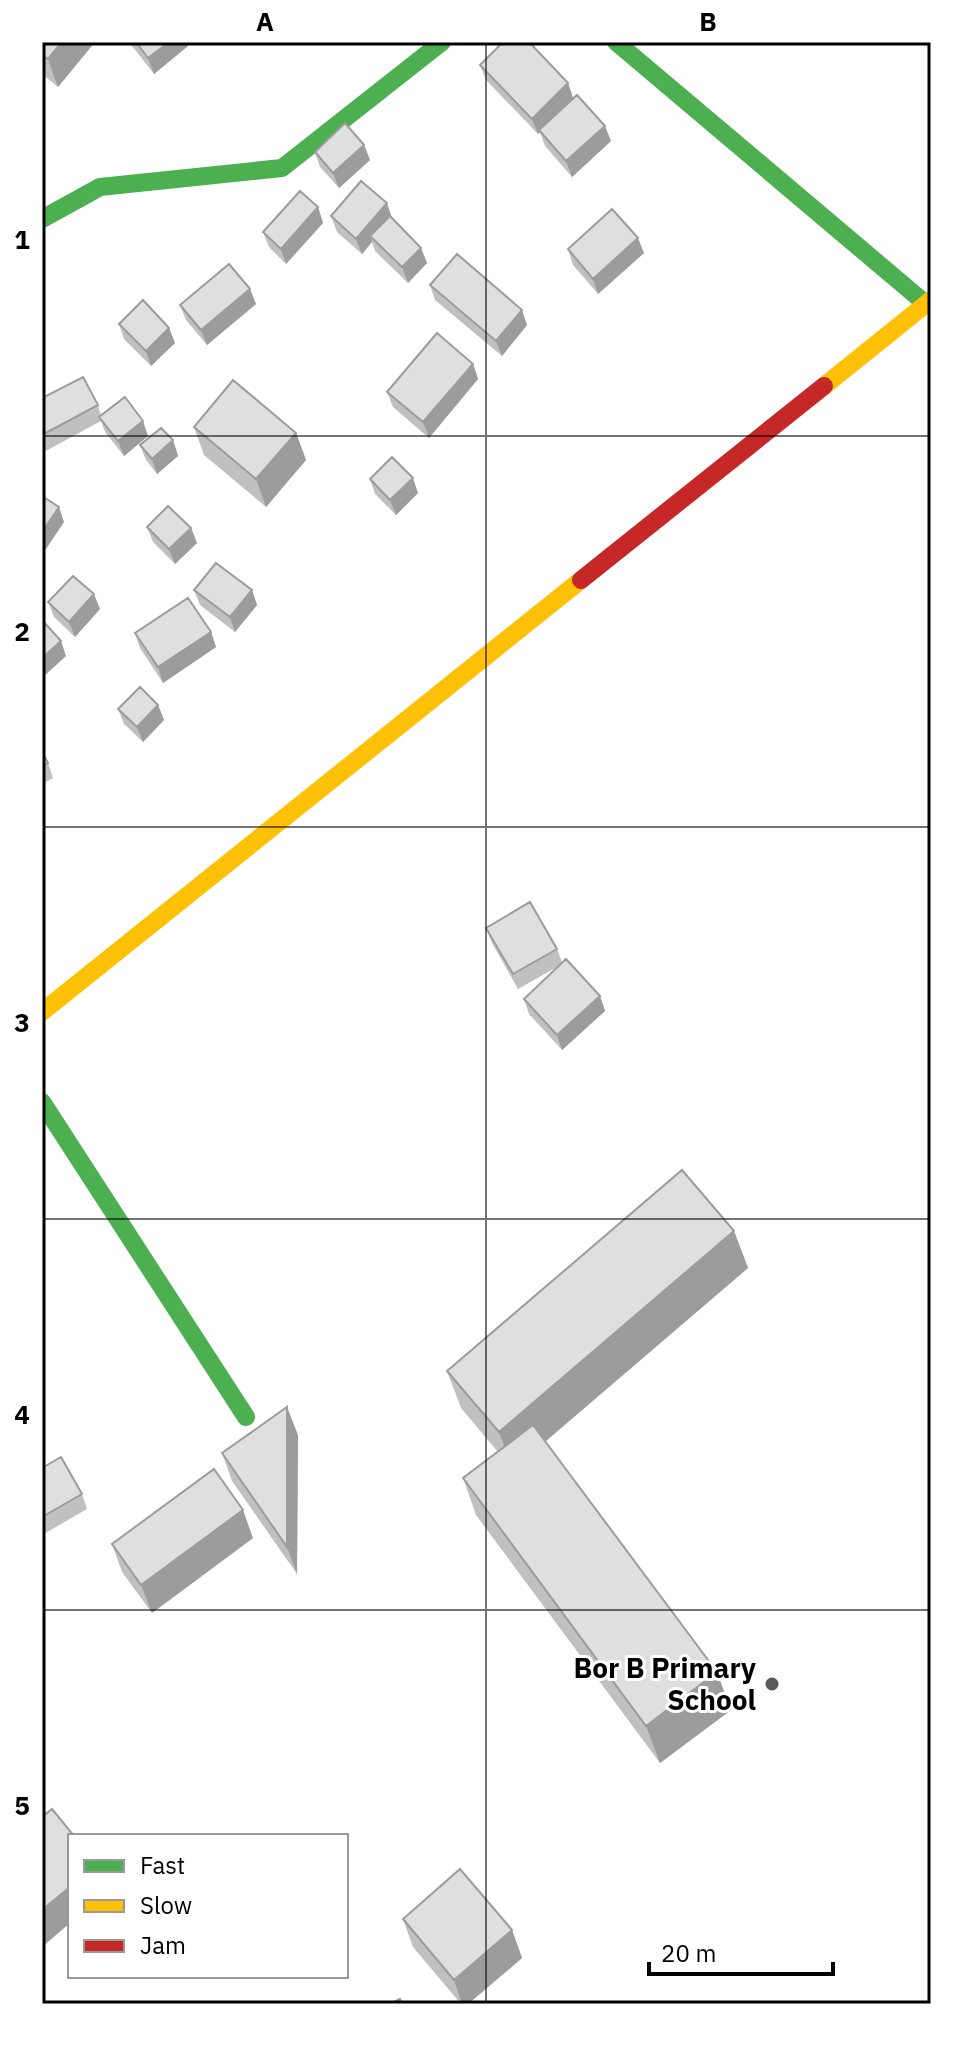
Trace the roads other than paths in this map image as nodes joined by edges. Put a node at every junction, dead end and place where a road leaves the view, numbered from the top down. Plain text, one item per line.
1 (442, 42) edge
2 (616, 42) edge
3 (42, 219) edge
4 (928, 302) edge
5 (42, 1012) edge
6 (42, 1102) edge
7 (246, 1417) dead end

1 - 3 street
2 - 4 street
4 - 5 street
6 - 7 street

